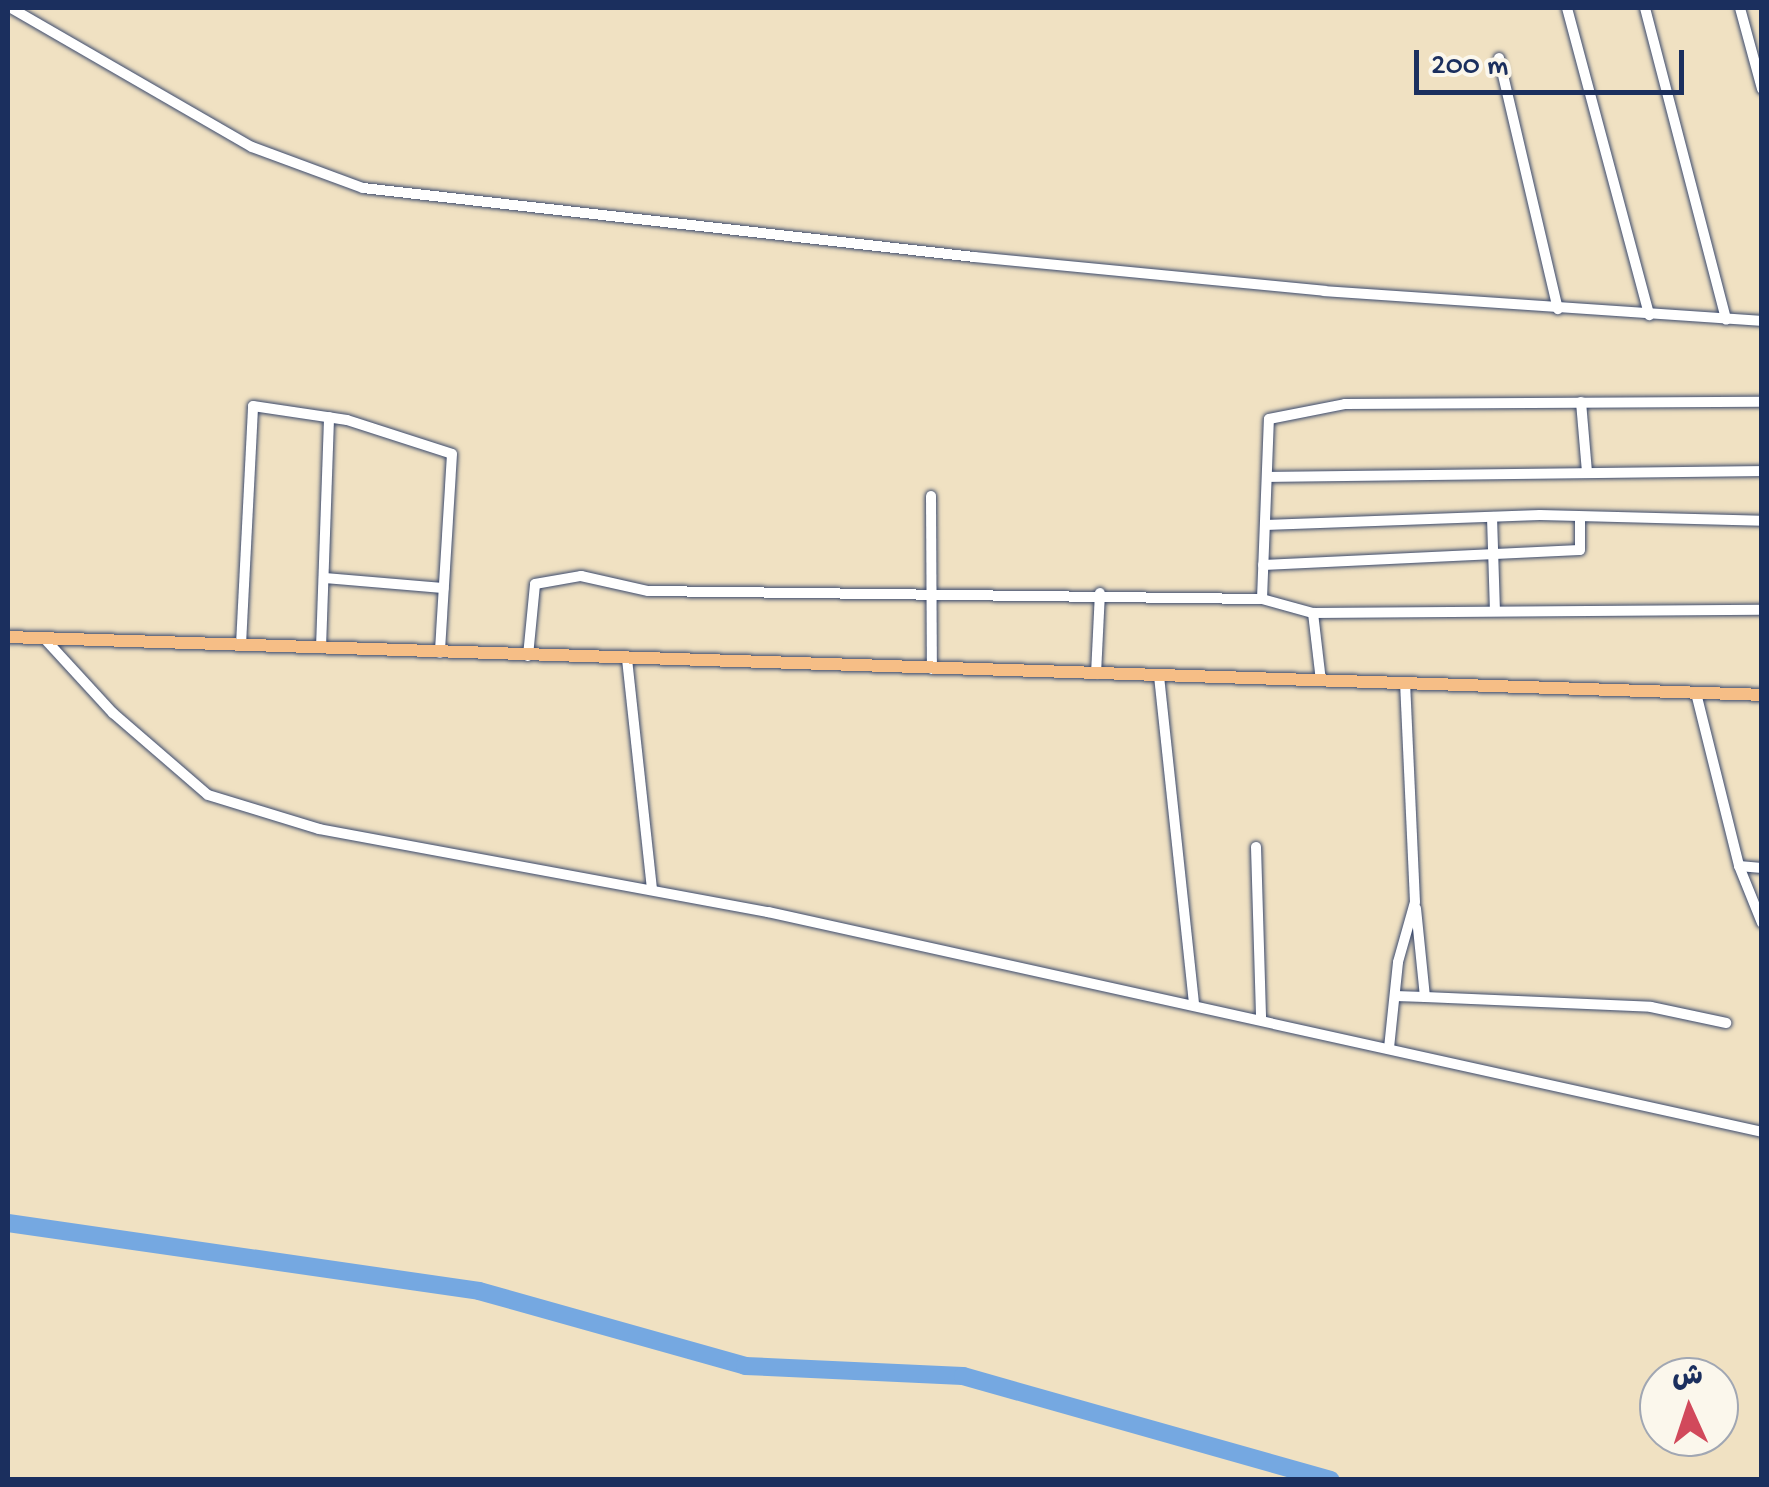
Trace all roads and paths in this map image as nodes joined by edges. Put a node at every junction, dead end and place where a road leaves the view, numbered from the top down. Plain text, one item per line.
1 (11, 8) edge
2 (1567, 8) edge
3 (1645, 8) edge
4 (1740, 8) edge
5 (1756, 49) edge
6 (1498, 58) dead end
7 (1762, 89) edge
8 (1558, 309) junction
9 (1649, 315) junction
10 (1726, 320) junction
11 (1762, 322) edge
12 (1581, 402) junction
13 (1762, 402) edge
14 (330, 417) junction
15 (1762, 471) edge
16 (1587, 472) junction
17 (1266, 477) junction
18 (930, 496) dead end
19 (1580, 516) junction
20 (1492, 517) junction
21 (1762, 522) edge
22 (1265, 525) junction
23 (1494, 557) junction
24 (1263, 564) junction
25 (324, 578) junction
26 (444, 588) junction
27 (934, 593) junction
28 (1100, 593) junction
29 (1262, 598) junction
30 (1762, 610) edge
31 (1495, 611) junction
32 (1313, 613) junction
33 (8, 636) edge
34 (44, 638) junction
35 (241, 645) junction
36 (321, 648) junction
37 (440, 653) junction
38 (528, 656) junction
39 (627, 659) junction
40 (932, 669) junction
41 (1096, 674) junction
42 (1159, 676) junction
43 (1322, 681) junction
44 (1405, 684) junction
45 (1696, 693) junction
46 (1762, 696) edge
47 (1256, 847) dead end
48 (1740, 866) junction
49 (1762, 868) edge
50 (652, 890) junction
51 (1415, 902) junction
52 (1762, 923) edge
53 (1398, 962) junction
54 (1422, 963) junction
55 (1395, 996) junction
56 (1425, 996) junction
57 (1194, 1006) junction
58 (1261, 1020) junction
59 (1726, 1023) dead end
60 (1389, 1048) junction
61 (1762, 1132) edge

1 - 8 street
2 - 9 street
3 - 10 street
4 - 5 street
5 - 7 street
6 - 8 street
8 - 9 street
9 - 10 street
10 - 11 street
12 - 13 street
12 - 16 street
12 - 17 street
14 - 25 street
14 - 26 street
14 - 35 street
15 - 16 street
16 - 17 street
17 - 22 street
18 - 27 street
19 - 20 street
19 - 21 street
19 - 23 street
20 - 22 street
20 - 23 street
22 - 24 street
23 - 24 street
23 - 31 street
24 - 29 street
25 - 26 street
25 - 36 street
26 - 37 street
27 - 28 street
27 - 38 street
27 - 40 street
28 - 29 street
28 - 41 street
29 - 32 street
30 - 31 street
31 - 32 street
32 - 43 street
33 - 34 main road
34 - 35 main road
34 - 50 street
35 - 36 main road
36 - 37 main road
37 - 38 main road
38 - 39 main road
39 - 40 main road
39 - 50 street
40 - 41 main road
41 - 42 main road
42 - 43 main road
42 - 57 street
43 - 44 main road
44 - 45 main road
44 - 51 street
45 - 46 main road
45 - 48 street
47 - 58 street
48 - 49 street
48 - 52 street
50 - 57 street
51 - 53 street
51 - 54 street
53 - 54 street
53 - 55 street
54 - 56 street
55 - 56 street
55 - 60 street
56 - 59 street
57 - 58 street
58 - 60 street
60 - 61 street

